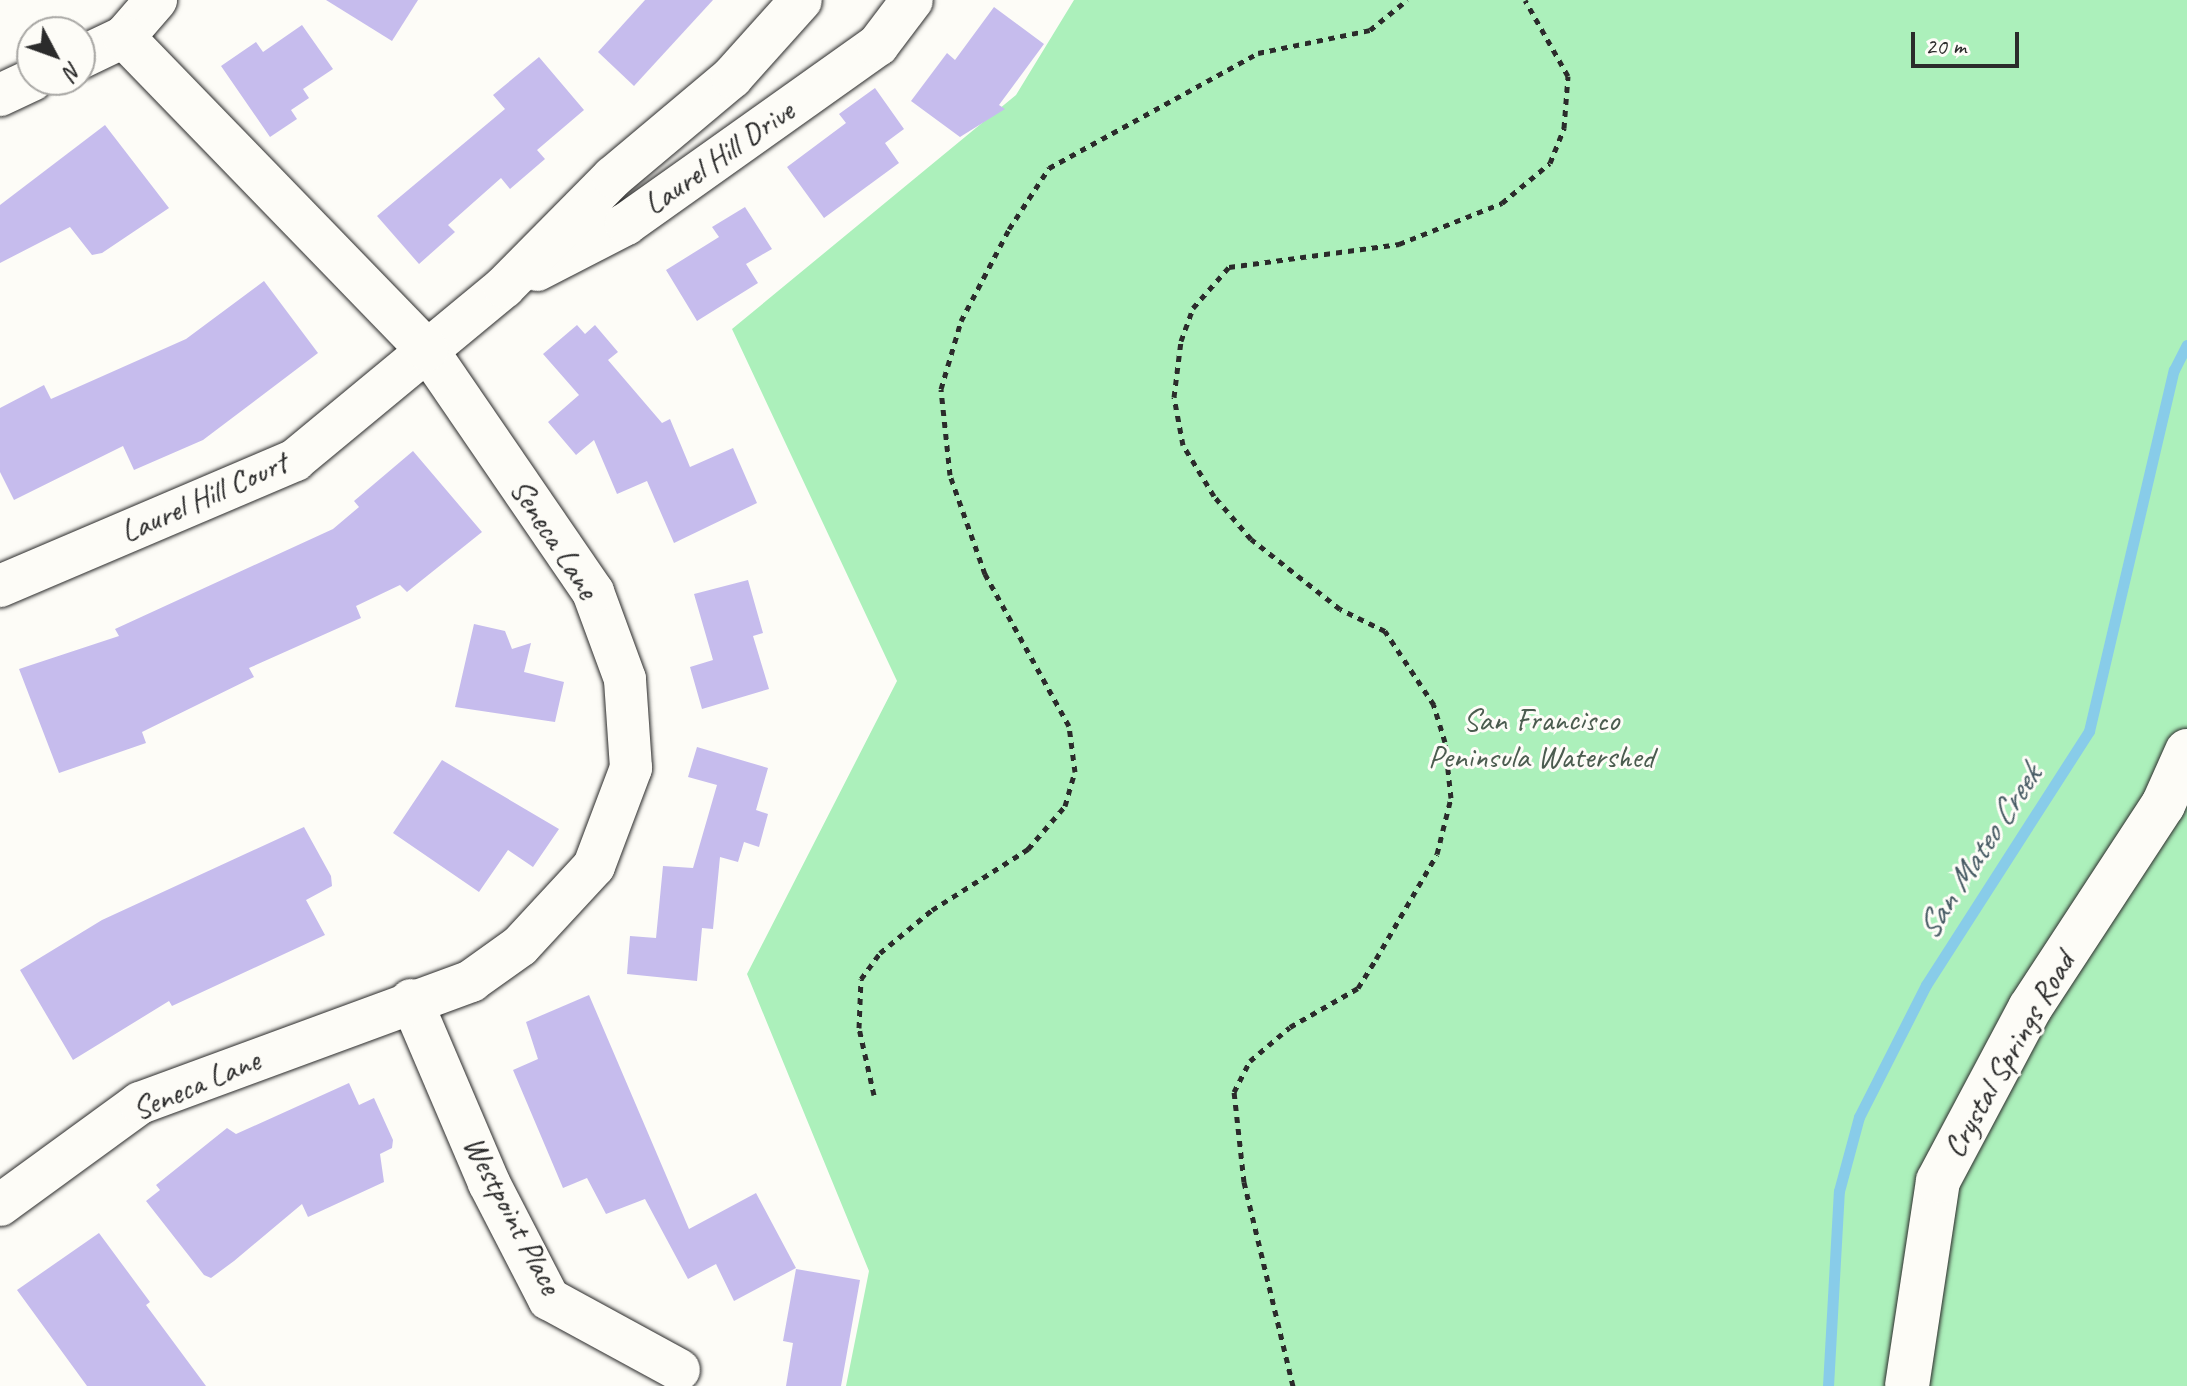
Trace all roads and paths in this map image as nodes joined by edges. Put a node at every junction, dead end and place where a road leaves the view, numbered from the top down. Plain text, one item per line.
1 (156, 0) edge
2 (801, 0) edge
3 (912, 0) edge
4 (1407, 0) edge
5 (1525, 0) edge
6 (124, 37) junction
7 (96, 50) edge
8 (504, 287) junction
9 (427, 350) junction
10 (0, 586) edge
11 (2187, 751) edge
12 (411, 1000) junction
13 (874, 1095) dead end
14 (0, 1205) edge
15 (679, 1370) dead end
16 (1293, 1386) edge
17 (1907, 1386) edge

1 - 6 street
2 - 8 street, Laurel Hill Drive
3 - 8 street, Laurel Hill Drive
4 - 13 path
5 - 16 path
6 - 7 street
6 - 9 street, Seneca Lane
8 - 9 street, Laurel Hill Drive
9 - 10 street, Laurel Hill Court
9 - 12 street, Seneca Lane
11 - 17 street, Crystal Springs Road
12 - 14 street, Seneca Lane
12 - 15 street, Westpoint Place

